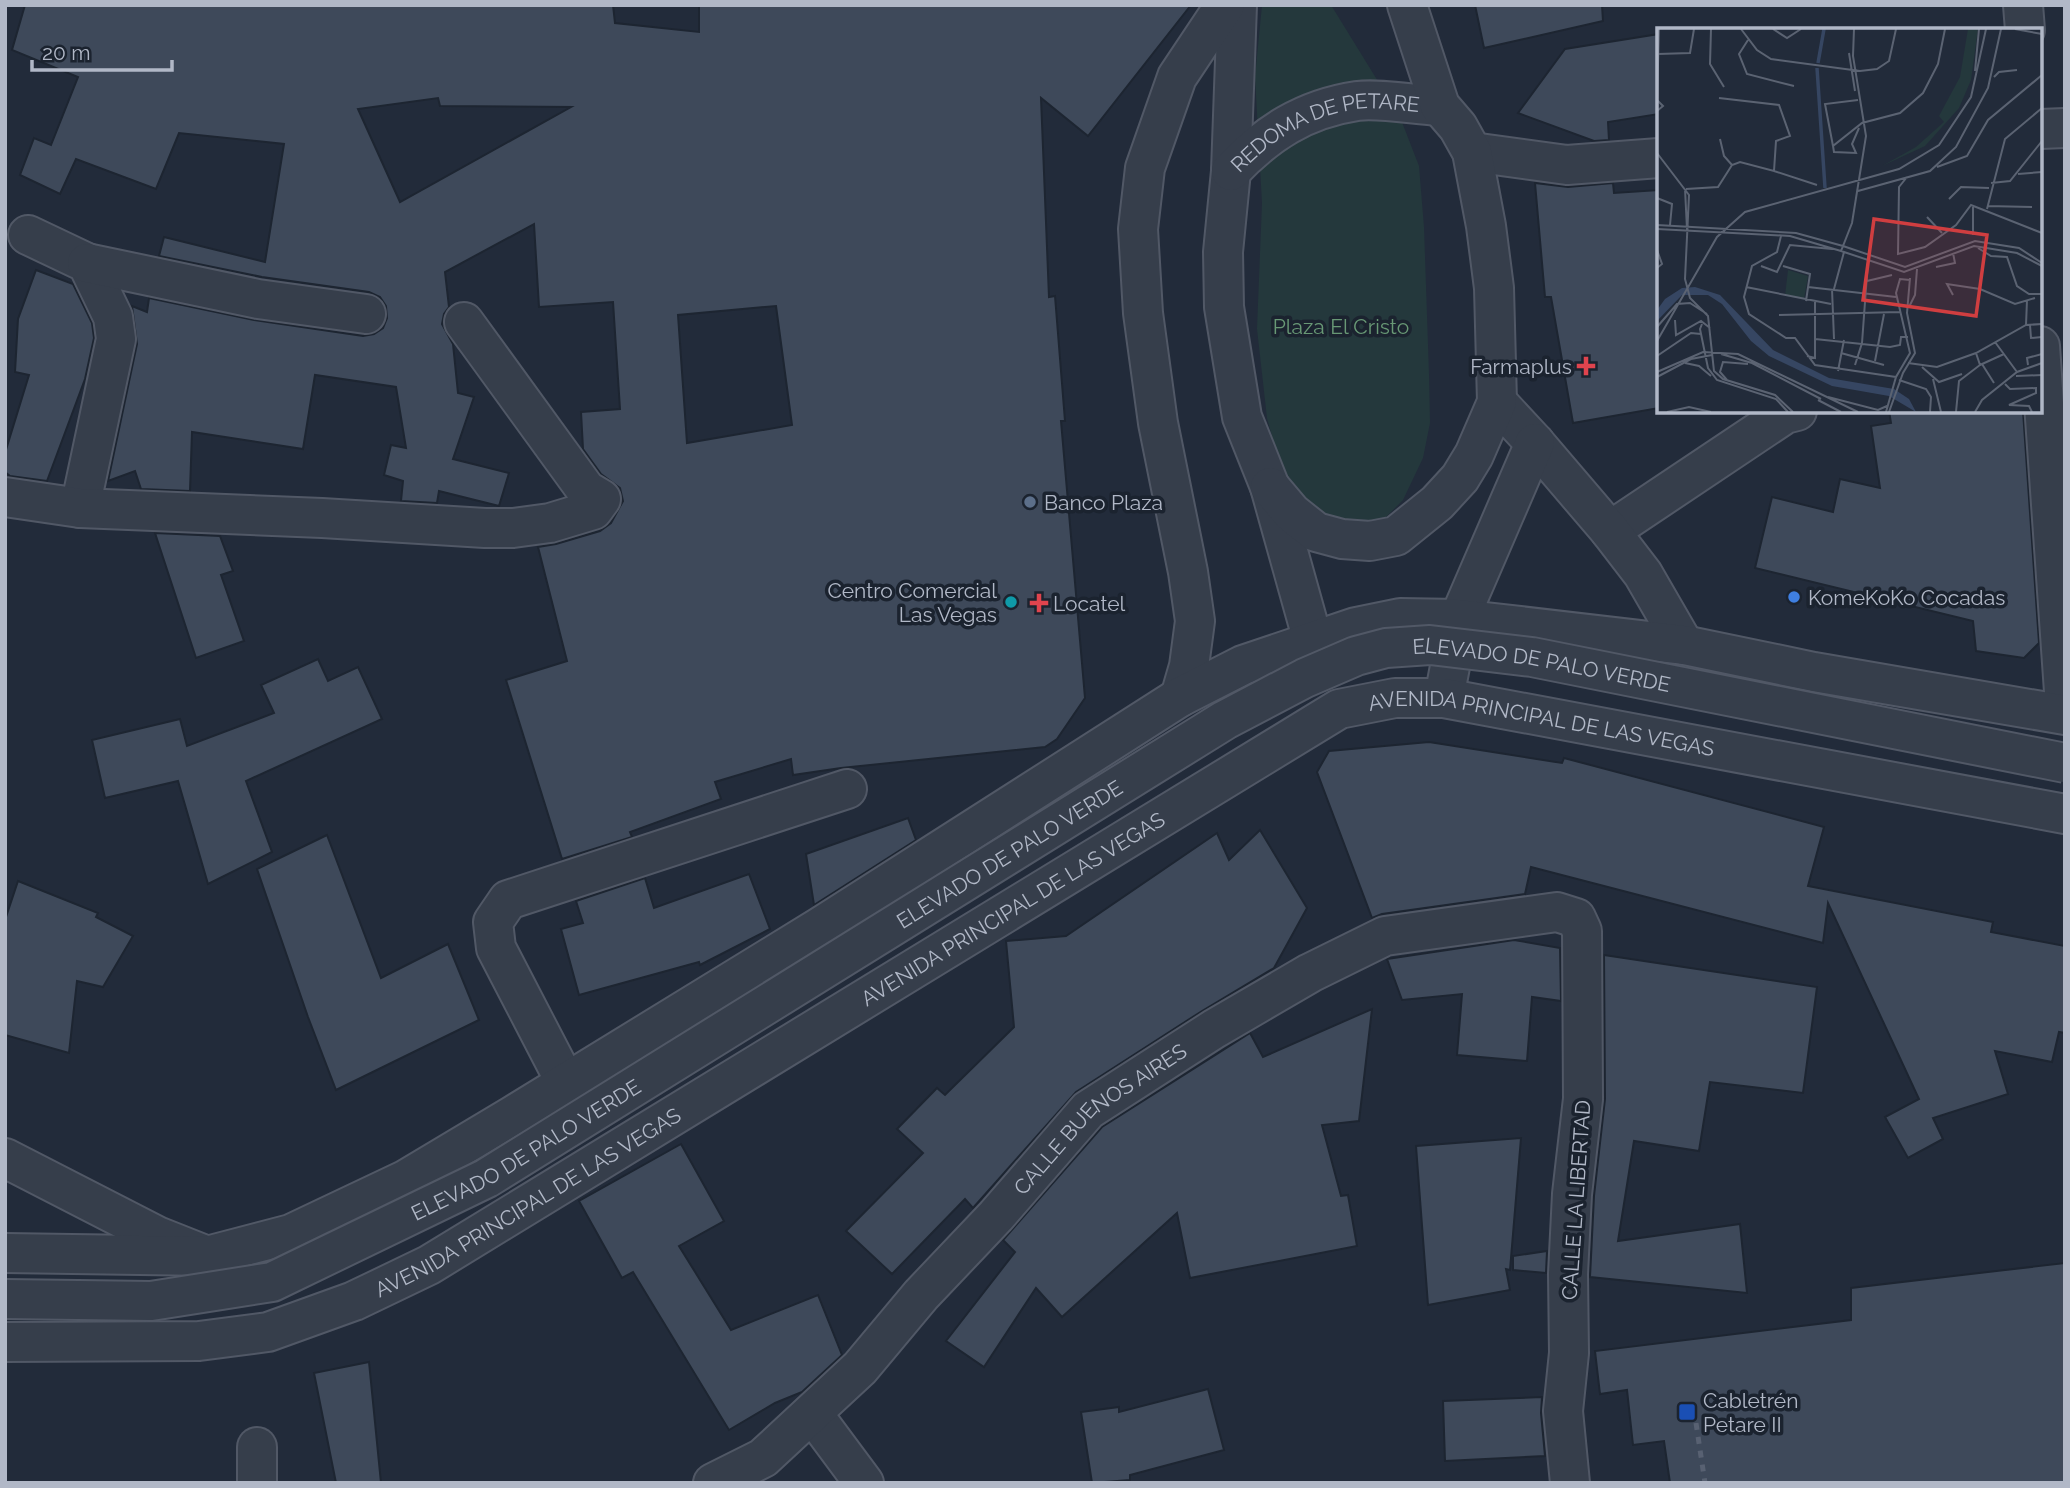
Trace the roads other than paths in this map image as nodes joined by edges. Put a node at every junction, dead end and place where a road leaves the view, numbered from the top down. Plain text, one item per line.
1 (1225, 5) edge
2 (1237, 5) edge
3 (1408, 5) edge
4 (2023, 5) edge
5 (2025, 28) edge
6 (1440, 106) junction
7 (2065, 128) edge
8 (2042, 129) edge
9 (1472, 152) junction
10 (1657, 158) edge
11 (1231, 171) junction
12 (29, 235) dead end
13 (87, 263) junction
14 (366, 314) dead end
15 (464, 322) dead end
16 (2042, 370) edge
17 (1497, 402) junction
18 (1789, 413) edge
19 (1535, 443) junction
20 (1270, 487) junction
21 (5, 497) edge
22 (80, 508) junction
23 (1609, 531) junction
24 (1459, 619) junction
25 (1313, 642) junction
26 (1684, 645) junction
27 (1180, 697) junction
28 (1444, 698) junction
29 (2065, 706) edge
30 (1339, 709) junction
31 (2065, 715) edge
32 (2065, 763) edge
33 (847, 789) dead end
34 (2065, 814) edge
35 (1576, 918) joint
36 (566, 1083) junction
37 (5, 1158) edge
38 (5, 1253) edge
39 (207, 1256) junction
40 (5, 1299) edge
41 (5, 1342) edge
42 (812, 1413) junction
43 (713, 1483) edge
44 (864, 1483) edge
45 (1570, 1483) edge

1 - 27 street
2 - 11 street
3 - 6 street
4 - 5 street
6 - 9 street, REDOMA DE PETARE
6 - 11 street, REDOMA DE PETARE
7 - 8 street
9 - 10 street
9 - 17 street, REDOMA DE PETARE
11 - 20 street, REDOMA DE PETARE
12 - 13 street
13 - 14 street
13 - 22 street
15 - 22 street
16 - 29 street
17 - 19 street
17 - 20 street, REDOMA DE PETARE
18 - 23 street
19 - 23 street
19 - 24 street
20 - 25 street, REDOMA DE PETARE
21 - 22 street
23 - 26 street
24 - 25 street
24 - 26 street
24 - 28 street
25 - 27 street
25 - 30 street, REDOMA DE PETARE
26 - 31 street
27 - 36 street
28 - 30 street, AVENIDA PRINCIPAL DE LAS VEGAS
28 - 34 street, AVENIDA PRINCIPAL DE LAS VEGAS
30 - 41 street, AVENIDA PRINCIPAL DE LAS VEGAS
32 - 40 street, ELEVADO DE PALO VERDE, bridge
33 - 36 street
35 - 42 street, CALLE BUENOS AIRES
35 - 45 street, CALLE LA LIBERTAD
36 - 39 street
37 - 39 street
38 - 39 street
42 - 43 street, CALLE BUENOS AIRES
42 - 44 street

